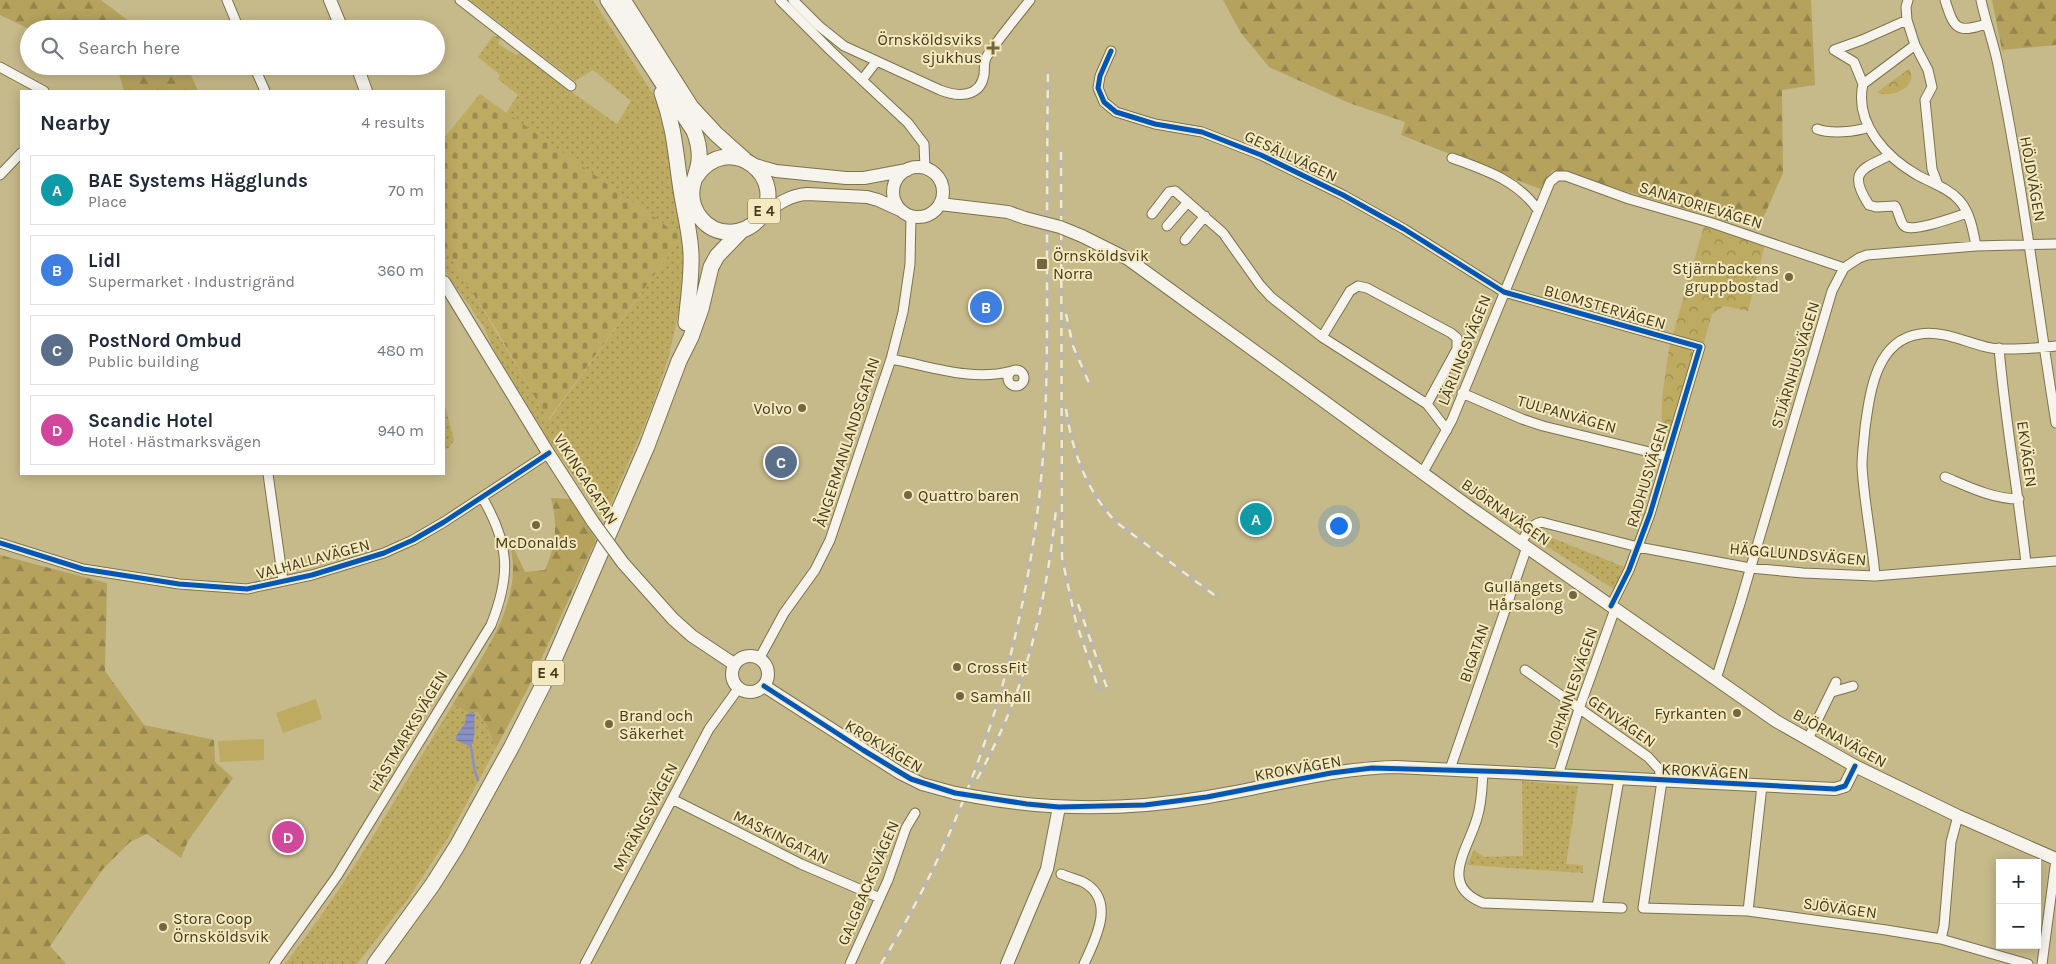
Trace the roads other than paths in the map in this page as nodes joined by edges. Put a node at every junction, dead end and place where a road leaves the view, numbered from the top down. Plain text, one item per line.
1 (227, 0) edge
2 (330, 0) edge
3 (460, 0) edge
4 (608, 0) edge
5 (623, 0) edge
6 (780, 0) edge
7 (793, 0) edge
8 (1030, 0) edge
9 (1908, 0) edge
10 (1945, 0) edge
11 (1982, 0) edge
12 (235, 20) edge
13 (338, 20) edge
14 (1907, 20) junction
15 (1986, 24) junction
16 (1915, 46) junction
17 (1111, 51) dead end
18 (876, 62) junction
19 (0, 67) edge
20 (653, 71) junction
21 (258, 75) edge
22 (360, 75) edge
23 (862, 80) junction
24 (1863, 84) junction
25 (571, 86) dead end
26 (42, 90) edge
27 (265, 90) edge
28 (366, 90) edge
29 (1869, 127) junction
30 (1817, 128) dead end
31 (20, 154) edge
32 (1890, 155) junction
33 (1452, 158) dead end
34 (749, 162) junction
35 (925, 168) junction
36 (907, 170) junction
37 (0, 175) edge
38 (695, 178) junction
39 (1550, 182) joint
40 (1938, 185) junction
41 (1188, 202) junction
42 (940, 204) junction
43 (1538, 210) junction
44 (1968, 213) junction
45 (697, 214) junction
46 (907, 214) junction
47 (1152, 214) dead end
48 (1205, 216) junction
49 (760, 217) junction
50 (1167, 226) dead end
51 (742, 230) junction
52 (1185, 240) dead end
53 (2056, 244) edge
54 (1976, 246) junction
55 (2029, 246) junction
56 (1844, 268) junction
57 (445, 284) edge
58 (1504, 292) junction
59 (686, 323) junction
60 (1322, 338) junction
61 (2056, 346) edge
62 (1700, 347) joint
63 (2044, 347) junction
64 (1998, 348) junction
65 (890, 359) junction
66 (680, 361) junction
67 (1008, 374) dead end
68 (1462, 393) junction
69 (1427, 404) junction
70 (2056, 423) edge
71 (1447, 430) junction
72 (549, 453) junction
73 (1666, 456) junction
74 (1423, 472) junction
75 (268, 475) edge
76 (1945, 477) dead end
77 (482, 497) junction
78 (2019, 499) junction
79 (0, 543) edge
80 (1524, 545) junction
81 (1638, 547) junction
82 (2056, 561) edge
83 (2026, 563) junction
84 (1750, 568) junction
85 (1875, 576) junction
86 (283, 581) junction
87 (1613, 608) junction
88 (759, 658) junction
89 (734, 664) junction
90 (1524, 670) dead end
91 (1716, 679) junction
92 (1836, 682) dead end
93 (764, 686) junction
94 (1853, 686) dead end
95 (738, 689) junction
96 (1832, 692) junction
97 (1579, 709) junction
98 (1808, 740) junction
99 (1856, 766) junction
100 (1450, 769) junction
101 (1483, 772) junction
102 (1558, 775) junction
103 (1619, 779) junction
104 (1662, 780) junction
105 (1762, 786) junction
106 (672, 799) junction
107 (1059, 807) junction
108 (915, 813) dead end
109 (1958, 816) junction
110 (2056, 859) edge
111 (1061, 874) dead end
112 (880, 898) junction
113 (1598, 907) junction
114 (1622, 908) dead end
115 (1748, 911) junction
116 (1941, 939) junction
117 (274, 964) edge
118 (375, 964) edge
119 (585, 964) edge
120 (850, 964) edge
121 (1007, 964) edge
122 (1084, 964) edge
123 (2028, 964) edge
124 (2042, 964) edge

1 - 12 street
2 - 13 street
3 - 25 street
4 - 20 highway, E 4
5 - 34 highway, E 4
6 - 23 street
7 - 18 street
8 - 18 street
9 - 14 street
10 - 15 street
11 - 15 street, HÖJDVÄGEN
14 - 16 street
14 - 24 street
15 - 55 street, HÖJDVÄGEN
16 - 24 street
16 - 40 street
17 - 58 street, GESÄLLVÄGEN
18 - 23 street
19 - 26 street
20 - 38 highway, E 4
20 - 59 highway
21 - 27 street
22 - 28 street
23 - 35 street
24 - 29 street
29 - 30 street
29 - 32 street
31 - 37 street
32 - 40 street
32 - 44 street
33 - 43 street
34 - 36 street
34 - 38 highway
34 - 49 highway, E 4
35 - 36 street
35 - 42 street
36 - 46 street
38 - 45 highway, E 4
39 - 43 street, LÄRLINGSVÄGEN
39 - 56 street, SANATORIEVÄGEN
40 - 44 street
41 - 47 street
41 - 48 street
41 - 50 street
42 - 46 street
42 - 74 street, BJÖRNAVÄGEN, bridge
43 - 58 street, LÄRLINGSVÄGEN
44 - 54 street
45 - 51 highway, E 4
45 - 59 highway, E 4
46 - 49 street
46 - 65 street, ÅNGERMANLANDSGATAN
48 - 52 street
48 - 60 street
49 - 51 highway, E 4
51 - 66 highway, E 4
53 - 55 street
54 - 55 street
54 - 56 street
55 - 63 street, HÖJDVÄGEN
56 - 84 street, STJÄRNHUSVÄGEN
57 - 72 street, VIKINGAGATAN
58 - 62 street, BLOMSTERVÄGEN
58 - 68 street, LÄRLINGSVÄGEN
59 - 66 highway, E 4
60 - 69 street
60 - 69 street
61 - 63 street
62 - 73 street, RADHUSVÄGEN
63 - 64 street
63 - 70 street, HÖJDVÄGEN
64 - 78 street, EKVÄGEN
64 - 85 street
65 - 67 street
65 - 88 street, ÅNGERMANLANDSGATAN
66 - 118 highway, E 4
68 - 71 street, LÄRLINGSVÄGEN
68 - 73 street, TULPANVÄGEN
69 - 71 street
71 - 74 street, LÄRLINGSVÄGEN
72 - 77 street, VALHALLAVÄGEN
72 - 89 street, VIKINGAGATAN, bridge
73 - 81 street, RADHUSVÄGEN
74 - 80 street, BJÖRNAVÄGEN
75 - 86 street
76 - 78 street
77 - 86 street, VALHALLAVÄGEN
77 - 117 street, HÄSTMARKSVÄGEN
78 - 83 street, EKVÄGEN
79 - 86 street, VALHALLAVÄGEN
80 - 81 street, HÄGGLUNDSVÄGEN
80 - 87 street, BJÖRNAVÄGEN
80 - 100 street, BIGATAN
81 - 84 street, HÄGGLUNDSVÄGEN
81 - 87 street, RADHUSVÄGEN
82 - 83 street, HÄGGLUNDSVÄGEN
83 - 85 street, HÄGGLUNDSVÄGEN
84 - 85 street, HÄGGLUNDSVÄGEN
84 - 91 street, STJÄRNHUSVÄGEN
87 - 91 street, BJÖRNAVÄGEN
87 - 97 street, JOHANNESVÄGEN
88 - 89 street
88 - 93 street
89 - 95 street
90 - 97 street, GENVÄGEN
91 - 98 street, BJÖRNAVÄGEN
92 - 96 street
93 - 95 street
93 - 107 street, KROKVÄGEN, bridge
94 - 96 street
95 - 106 street, MYRÄNGSVÄGEN
96 - 98 street
97 - 102 street, JOHANNESVÄGEN
97 - 104 street, GENVÄGEN
98 - 99 street, BJÖRNAVÄGEN
99 - 105 street, KROKVÄGEN
99 - 109 street, BJÖRNAVÄGEN
100 - 101 street, KROKVÄGEN
100 - 107 street, KROKVÄGEN
101 - 102 street, KROKVÄGEN
101 - 113 street
102 - 103 street, KROKVÄGEN
103 - 104 street, KROKVÄGEN
103 - 113 street
104 - 105 street, KROKVÄGEN
104 - 115 street, SJÖVÄGEN
105 - 115 street
106 - 112 street, MASKINGATAN
106 - 119 street, MYRÄNGSVÄGEN
107 - 121 street
108 - 112 street, GALGBACKSVÄGEN
109 - 110 street, BJÖRNAVÄGEN
109 - 116 street
110 - 124 street
111 - 122 street
112 - 120 street, GALGBACKSVÄGEN
113 - 114 street
115 - 116 street, SJÖVÄGEN
116 - 123 street, SJÖVÄGEN

